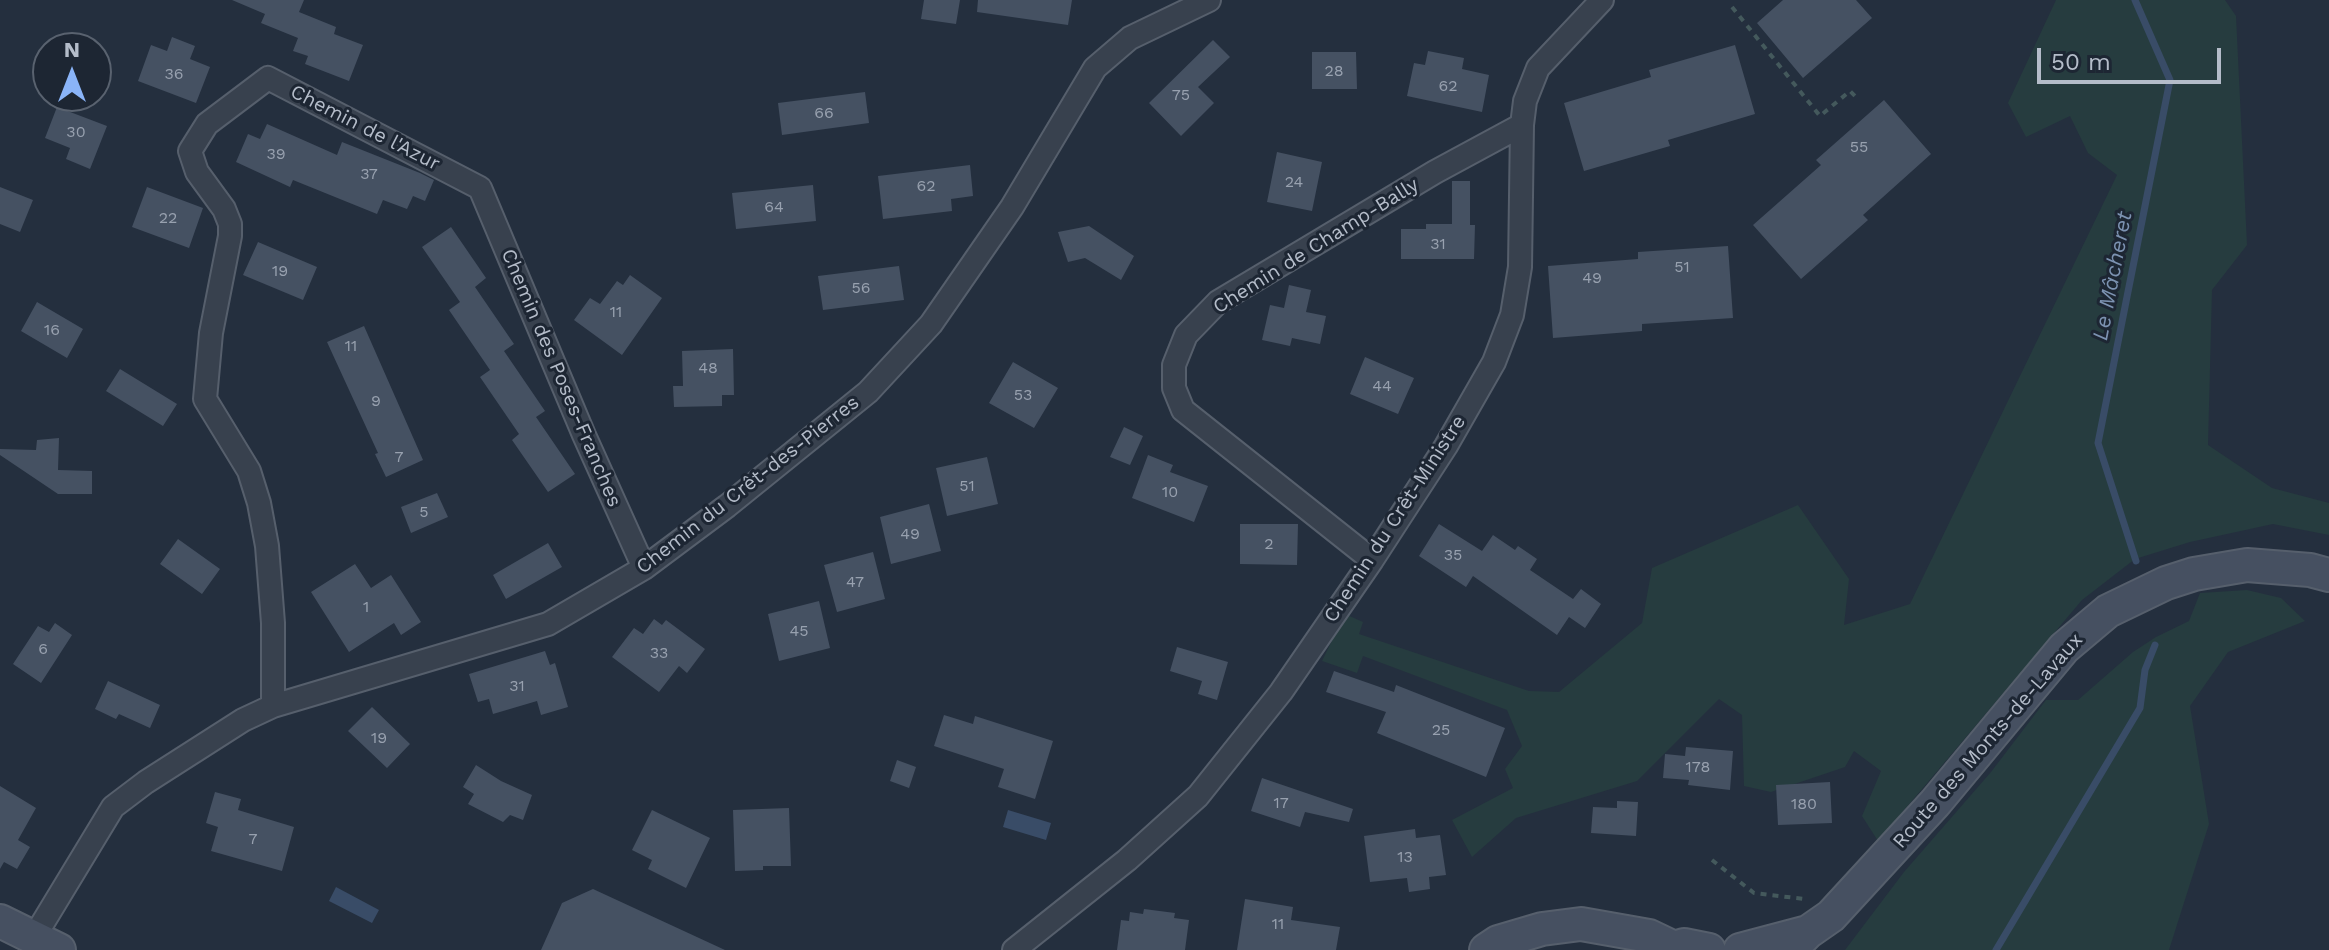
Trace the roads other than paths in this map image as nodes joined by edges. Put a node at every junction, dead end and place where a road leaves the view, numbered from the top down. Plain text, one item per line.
1 (1209, 0) edge
2 (1602, 0) edge
3 (1522, 125) junction
4 (480, 188) joint
5 (1372, 560) junction
6 (644, 568) junction
7 (2329, 575) edge
8 (273, 706) junction
9 (0, 921) edge
10 (1615, 940) edge
11 (1799, 941) edge
12 (46, 945) edge
13 (1670, 949) edge
14 (1014, 950) edge
15 (1486, 950) edge
16 (1709, 950) edge
17 (1740, 950) edge

1 - 6 street, Chemin du Crêt-des-Pierres
2 - 3 street, Chemin du Crêt-Ministre
3 - 5 street, Chemin du Crêt-Ministre
3 - 5 street, Chemin de Champ-Bally
4 - 6 street, Chemin des Poses-Franches
4 - 8 street, Chemin de l'Azur
5 - 14 street, Chemin du Crêt-Ministre
6 - 8 street, Chemin du Crêt-des-Pierres
7 - 11 street, Route des Monts-de-Lavaux
8 - 12 street, Chemin du Crêt-des-Pierres
9 - 12 street
10 - 13 street
10 - 15 street
11 - 17 street
13 - 16 street

